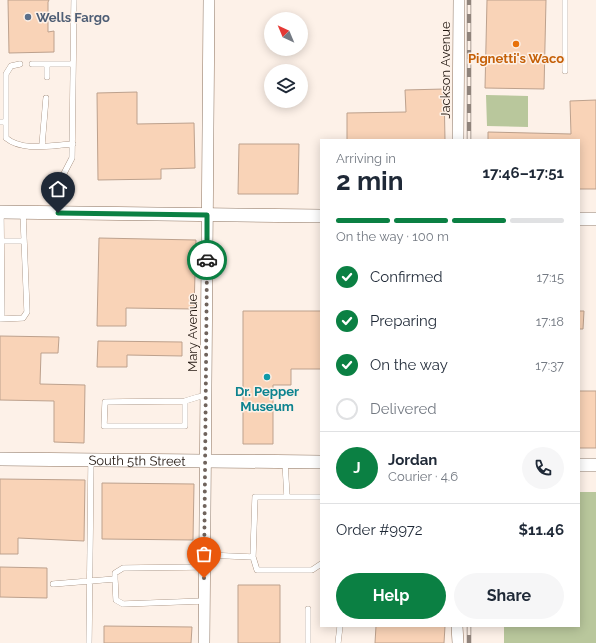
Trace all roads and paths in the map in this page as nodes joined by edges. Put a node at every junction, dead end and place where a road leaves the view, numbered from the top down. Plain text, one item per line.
1 (74, 0) edge
2 (209, 0) edge
3 (459, 0) edge
4 (565, 0) edge
5 (20, 64) dead end
6 (32, 64) dead end
7 (47, 64) junction
8 (73, 64) junction
9 (565, 71) dead end
10 (47, 77) dead end
11 (46, 98) dead end
12 (3, 122) edge
13 (458, 139) edge
14 (73, 144) junction
15 (42, 146) junction
16 (1, 212) edge
17 (23, 212) junction
18 (58, 213) junction
19 (207, 215) junction
20 (320, 216) edge
21 (580, 219) edge
22 (596, 219) edge
23 (2, 241) junction
24 (24, 241) junction
25 (1, 319) edge
26 (206, 396) junction
27 (186, 401) junction
28 (0, 459) edge
29 (90, 460) junction
30 (205, 461) junction
31 (285, 462) junction
32 (320, 462) edge
33 (580, 465) edge
34 (596, 465) edge
35 (287, 497) junction
36 (320, 497) edge
37 (204, 555) junction
38 (253, 557) junction
39 (320, 565) edge
40 (204, 567) junction
41 (115, 579) junction
42 (88, 581) junction
43 (53, 584) dead end
44 (204, 601) junction
45 (308, 609) dead end
46 (340, 627) edge
47 (457, 627) edge
48 (89, 643) edge
49 (204, 643) edge
50 (308, 643) edge
51 (338, 643) edge
52 (458, 643) edge

1 - 8 lane
2 - 19 street, Mary Avenue
3 - 13 street, Jackson Avenue
4 - 9 lane
5 - 12 lane
6 - 7 lane
7 - 8 lane
7 - 10 lane
8 - 14 lane
11 - 15 lane
12 - 15 lane
14 - 15 lane
14 - 18 lane
16 - 17 street
16 - 23 lane
17 - 18 street
17 - 24 lane
18 - 19 street
19 - 20 street
19 - 26 street, Mary Avenue
21 - 22 street
23 - 24 lane
23 - 25 lane
24 - 25 lane
26 - 27 lane
26 - 30 street, Mary Avenue
27 - 27 lane
28 - 29 street, South 5th Street
29 - 30 street, South 5th Street
29 - 42 lane
30 - 31 street, South 5th Street
30 - 37 street, Mary Avenue
31 - 32 street, South 5th Street
31 - 35 lane
33 - 34 street
35 - 36 lane
35 - 38 lane
37 - 38 lane
37 - 40 street, Mary Avenue
38 - 39 lane
40 - 41 lane
40 - 44 street, Mary Avenue
41 - 42 lane
41 - 44 lane
42 - 43 lane
42 - 48 lane
44 - 49 street, Mary Avenue
45 - 50 lane
46 - 51 lane
47 - 52 street

